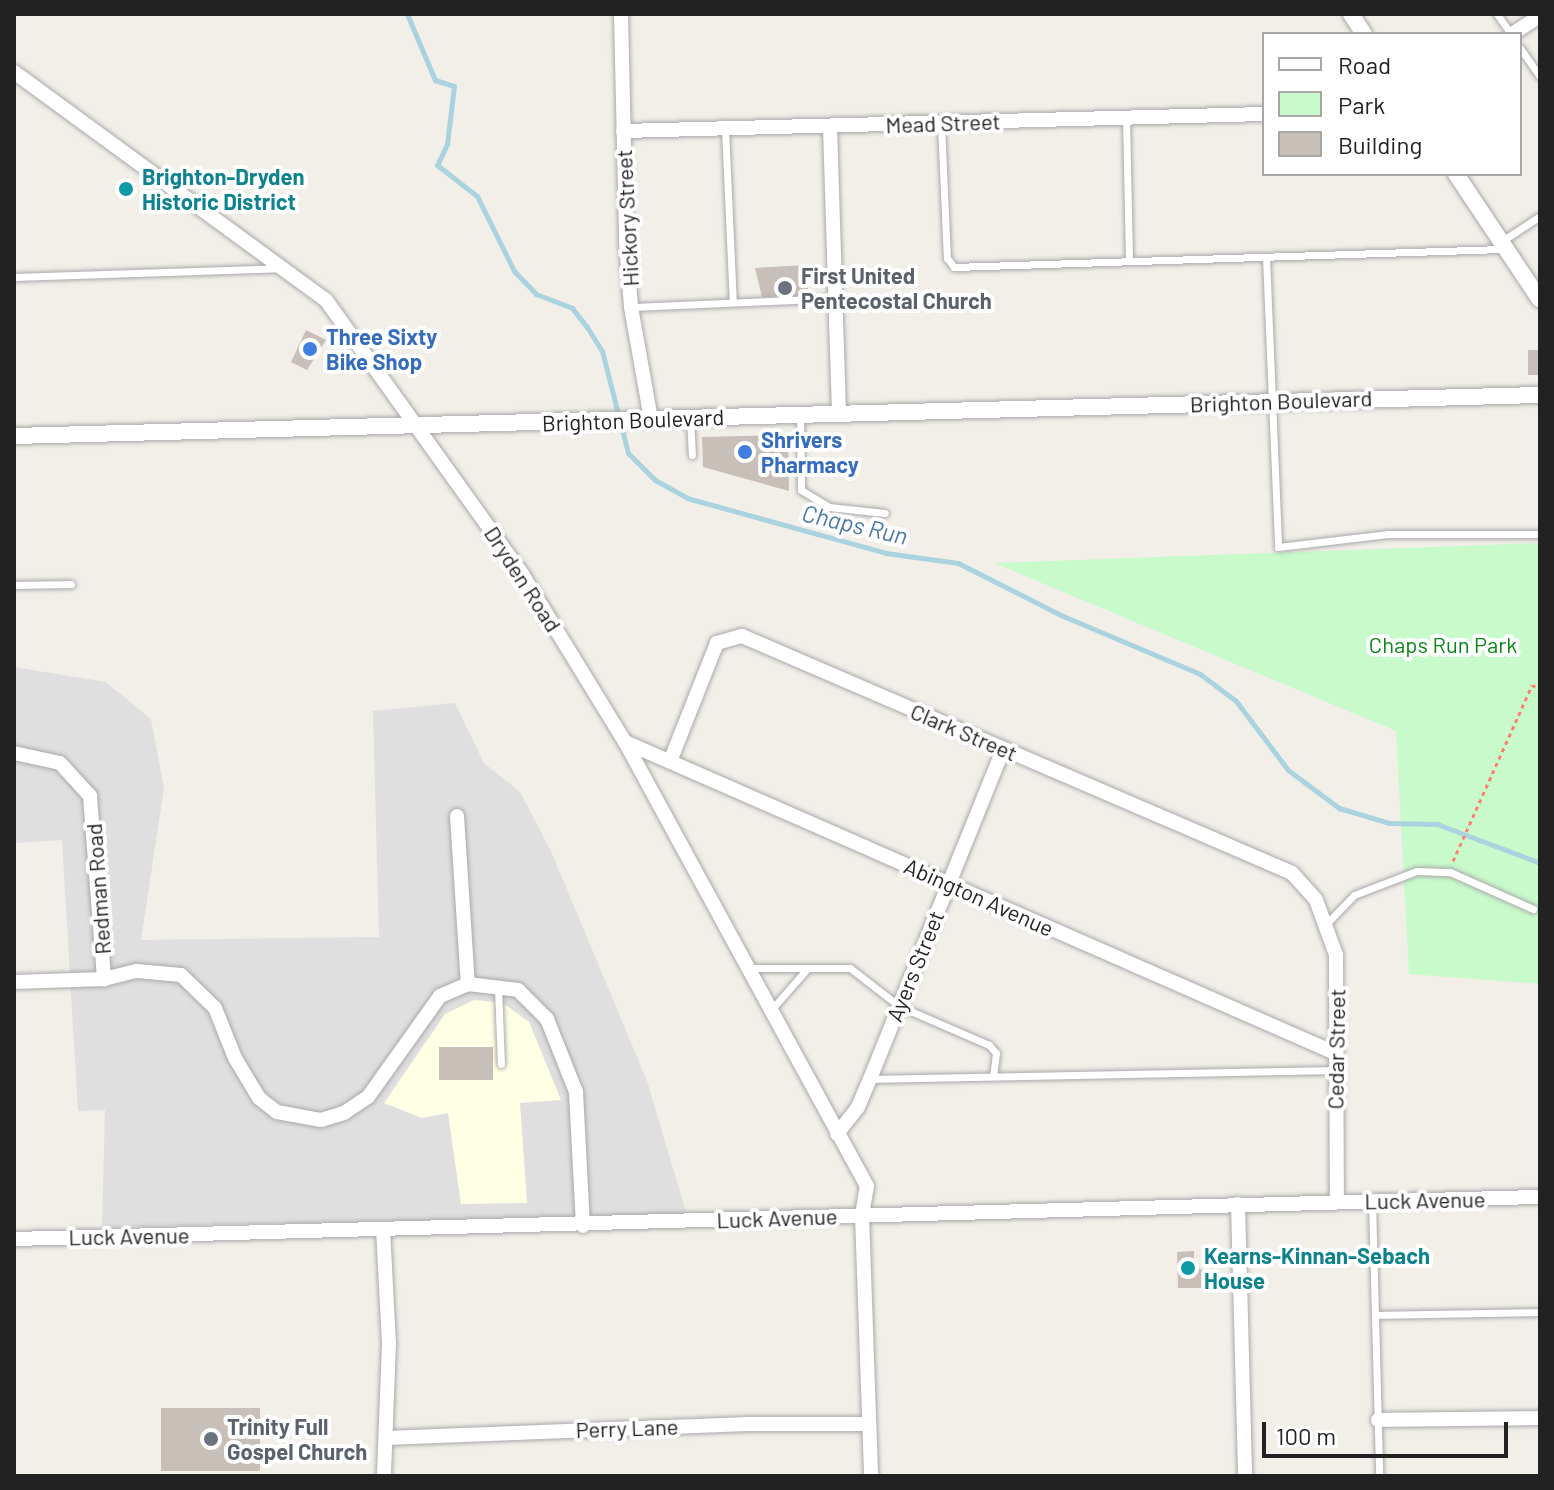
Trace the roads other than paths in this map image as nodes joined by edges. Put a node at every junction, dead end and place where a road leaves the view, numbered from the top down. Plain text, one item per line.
1 (621, 14) edge
2 (1351, 14) edge
3 (1497, 14) edge
4 (1540, 16) edge
5 (1363, 32) edge
6 (1510, 32) edge
7 (1514, 32) edge
8 (1522, 51) edge
9 (14, 72) edge
10 (1540, 77) edge
11 (1262, 114) edge
12 (1126, 117) junction
13 (941, 123) junction
14 (830, 127) junction
15 (725, 129) junction
16 (623, 131) junction
17 (1457, 176) edge
18 (1540, 216) edge
19 (1503, 245) junction
20 (1266, 257) junction
21 (1129, 261) junction
22 (283, 268) junction
23 (14, 277) edge
24 (835, 298) junction
25 (1540, 300) edge
26 (733, 302) junction
27 (631, 307) junction
28 (1540, 395) edge
29 (1272, 401) junction
30 (839, 414) junction
31 (800, 415) junction
32 (690, 418) junction
33 (643, 420) junction
34 (419, 425) junction
35 (14, 436) edge
36 (692, 455) dead end
37 (885, 513) dead end
38 (1540, 534) edge
39 (71, 584) dead end
40 (14, 585) edge
41 (625, 742) junction
42 (1003, 749) junction
43 (14, 753) edge
44 (671, 759) junction
45 (457, 816) dead end
46 (949, 884) junction
47 (1316, 900) joint
48 (1533, 909) dead end
49 (1328, 922) junction
50 (747, 969) junction
51 (806, 970) junction
52 (104, 979) junction
53 (14, 982) edge
54 (468, 984) junction
55 (498, 985) junction
56 (899, 1006) junction
57 (769, 1011) junction
58 (1333, 1052) junction
59 (501, 1064) dead end
60 (1333, 1070) junction
61 (993, 1076) junction
62 (870, 1079) junction
63 (837, 1134) junction
64 (1540, 1197) edge
65 (1372, 1201) junction
66 (1337, 1202) junction
67 (1238, 1204) junction
68 (862, 1215) junction
69 (583, 1226) junction
70 (383, 1229) junction
71 (14, 1239) edge
72 (1540, 1312) edge
73 (1375, 1315) junction
74 (1540, 1418) edge
75 (1378, 1420) junction
76 (869, 1424) junction
77 (386, 1438) junction
78 (384, 1476) edge
79 (871, 1476) edge
80 (1245, 1476) edge
81 (1379, 1476) edge

1 - 16 street, Hickory Street
2 - 5 street
3 - 6 lane
4 - 7 street
8 - 10 lane
9 - 22 street, Dryden Road
11 - 12 street, Mead Street
12 - 13 street, Mead Street
12 - 21 lane
13 - 14 street, Mead Street
13 - 21 lane
14 - 15 street, Mead Street
14 - 24 street
15 - 16 street, Mead Street
15 - 26 lane
16 - 27 street, Hickory Street
17 - 19 street
18 - 19 lane
19 - 20 lane
19 - 25 street
20 - 21 lane
20 - 29 lane
22 - 23 lane
22 - 34 street, Dryden Road
24 - 26 lane
24 - 30 street
26 - 27 lane
27 - 33 street, Hickory Street
28 - 29 street, Brighton Boulevard
29 - 30 street, Brighton Boulevard
29 - 38 lane
30 - 31 street, Brighton Boulevard
31 - 32 street, Brighton Boulevard
31 - 37 lane
32 - 33 street, Brighton Boulevard
32 - 36 lane
33 - 34 street, Brighton Boulevard
34 - 35 street, Brighton Boulevard
34 - 41 street, Dryden Road
39 - 40 lane
41 - 44 street, Abington Avenue
41 - 50 street, Dryden Road
42 - 44 street, Clark Street
42 - 46 street, Ayers Street
42 - 47 street, Clark Street
43 - 52 street, Redman Road
44 - 46 street, Abington Avenue
45 - 54 street
46 - 56 street, Ayers Street
46 - 58 street, Abington Avenue
47 - 49 street, Cedar Street
48 - 49 lane
49 - 58 street, Cedar Street
50 - 51 lane
50 - 57 street, Dryden Road
51 - 56 lane
51 - 57 lane
52 - 53 street
52 - 54 street
54 - 55 street
55 - 59 lane
55 - 69 street
56 - 61 lane
56 - 62 street, Ayers Street
57 - 63 street, Dryden Road
58 - 60 street, Cedar Street
60 - 61 lane
60 - 66 street, Cedar Street
61 - 62 lane
62 - 63 street, Ayers Street
63 - 68 street, Dryden Road
64 - 65 street, Luck Avenue
65 - 66 street, Luck Avenue
65 - 73 lane
66 - 67 street, Luck Avenue
67 - 68 street, Luck Avenue
67 - 80 street
68 - 69 street, Luck Avenue
68 - 76 street
69 - 70 street, Luck Avenue
70 - 71 street, Luck Avenue
70 - 77 street
72 - 73 lane
73 - 75 lane
74 - 75 street
75 - 81 lane
76 - 77 street, Perry Lane
76 - 79 street
77 - 78 street

